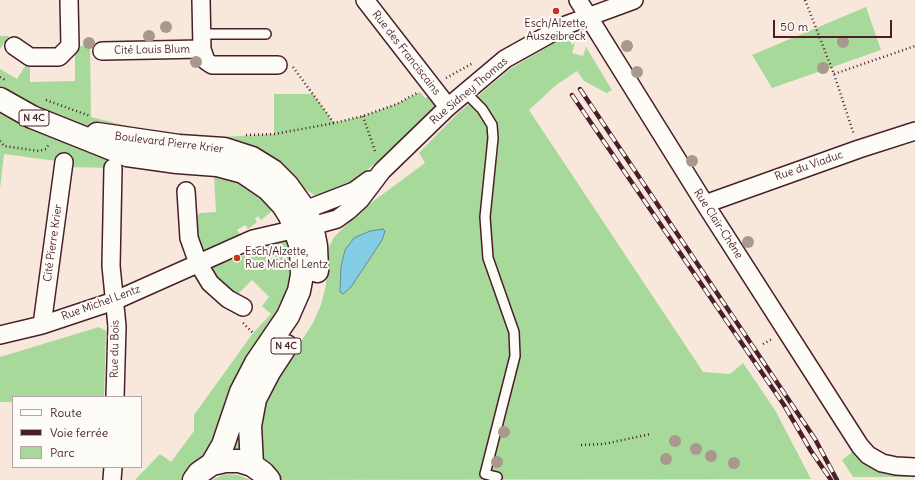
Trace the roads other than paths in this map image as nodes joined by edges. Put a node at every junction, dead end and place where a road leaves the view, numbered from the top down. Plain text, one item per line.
1 (69, 0) edge
2 (201, 0) edge
3 (365, 0) edge
4 (578, 0) edge
5 (634, 0) edge
6 (587, 17) junction
7 (266, 34) dead end
8 (202, 42) junction
9 (14, 46) dead end
10 (102, 51) dead end
11 (278, 65) road end
12 (464, 92) junction
13 (0, 99) edge
14 (448, 107) junction
15 (915, 131) edge
16 (64, 162) dead end
17 (113, 168) dead end
18 (186, 191) dead end
19 (705, 204) junction
20 (301, 220) junction
21 (253, 240) joint
22 (198, 263) junction
23 (114, 301) junction
24 (243, 307) dead end
25 (42, 325) junction
26 (0, 335) edge
27 (115, 396) edge
28 (212, 464) junction
29 (252, 465) junction
30 (915, 467) edge
31 (113, 468) edge
32 (497, 476) dead end
33 (112, 480) edge
34 (194, 480) edge
35 (269, 480) edge

1 - 9 street
2 - 8 street, Cité Louis Blum
3 - 14 street, Rue des Franciscains
4 - 6 street, Rue Clair-Chêne
5 - 6 street, Rue Sidney Thomas
6 - 12 street, Rue Sidney Thomas
6 - 19 street, Rue Clair-Chêne
7 - 8 lane
8 - 10 street, Cité Louis Blum
8 - 11 street, Cité Louis Blum
12 - 14 street, Rue Sidney Thomas
12 - 32 lane
13 - 20 main road, Boulevard Pierre Krier / N 4C
14 - 20 street, Rue Sidney Thomas
15 - 19 street, Rue du Viaduc
16 - 25 street, Cité Pierre Krier
17 - 23 street
18 - 22 street
19 - 30 street, Rue Clair-Chêne
20 - 21 street, Rue Sidney Thomas
20 - 28 main road, Boulevard Pierre Krier / N 4C
20 - 29 main road, Boulevard Pierre Krier / N 4C
21 - 22 street, Rue Michel Lentz
22 - 23 street, Rue Michel Lentz
22 - 24 street
23 - 25 street, Rue Michel Lentz
23 - 27 street, Rue du Bois
25 - 26 street, Rue Michel Lentz
28 - 29 main road
28 - 34 main road
29 - 35 main road
31 - 33 street

